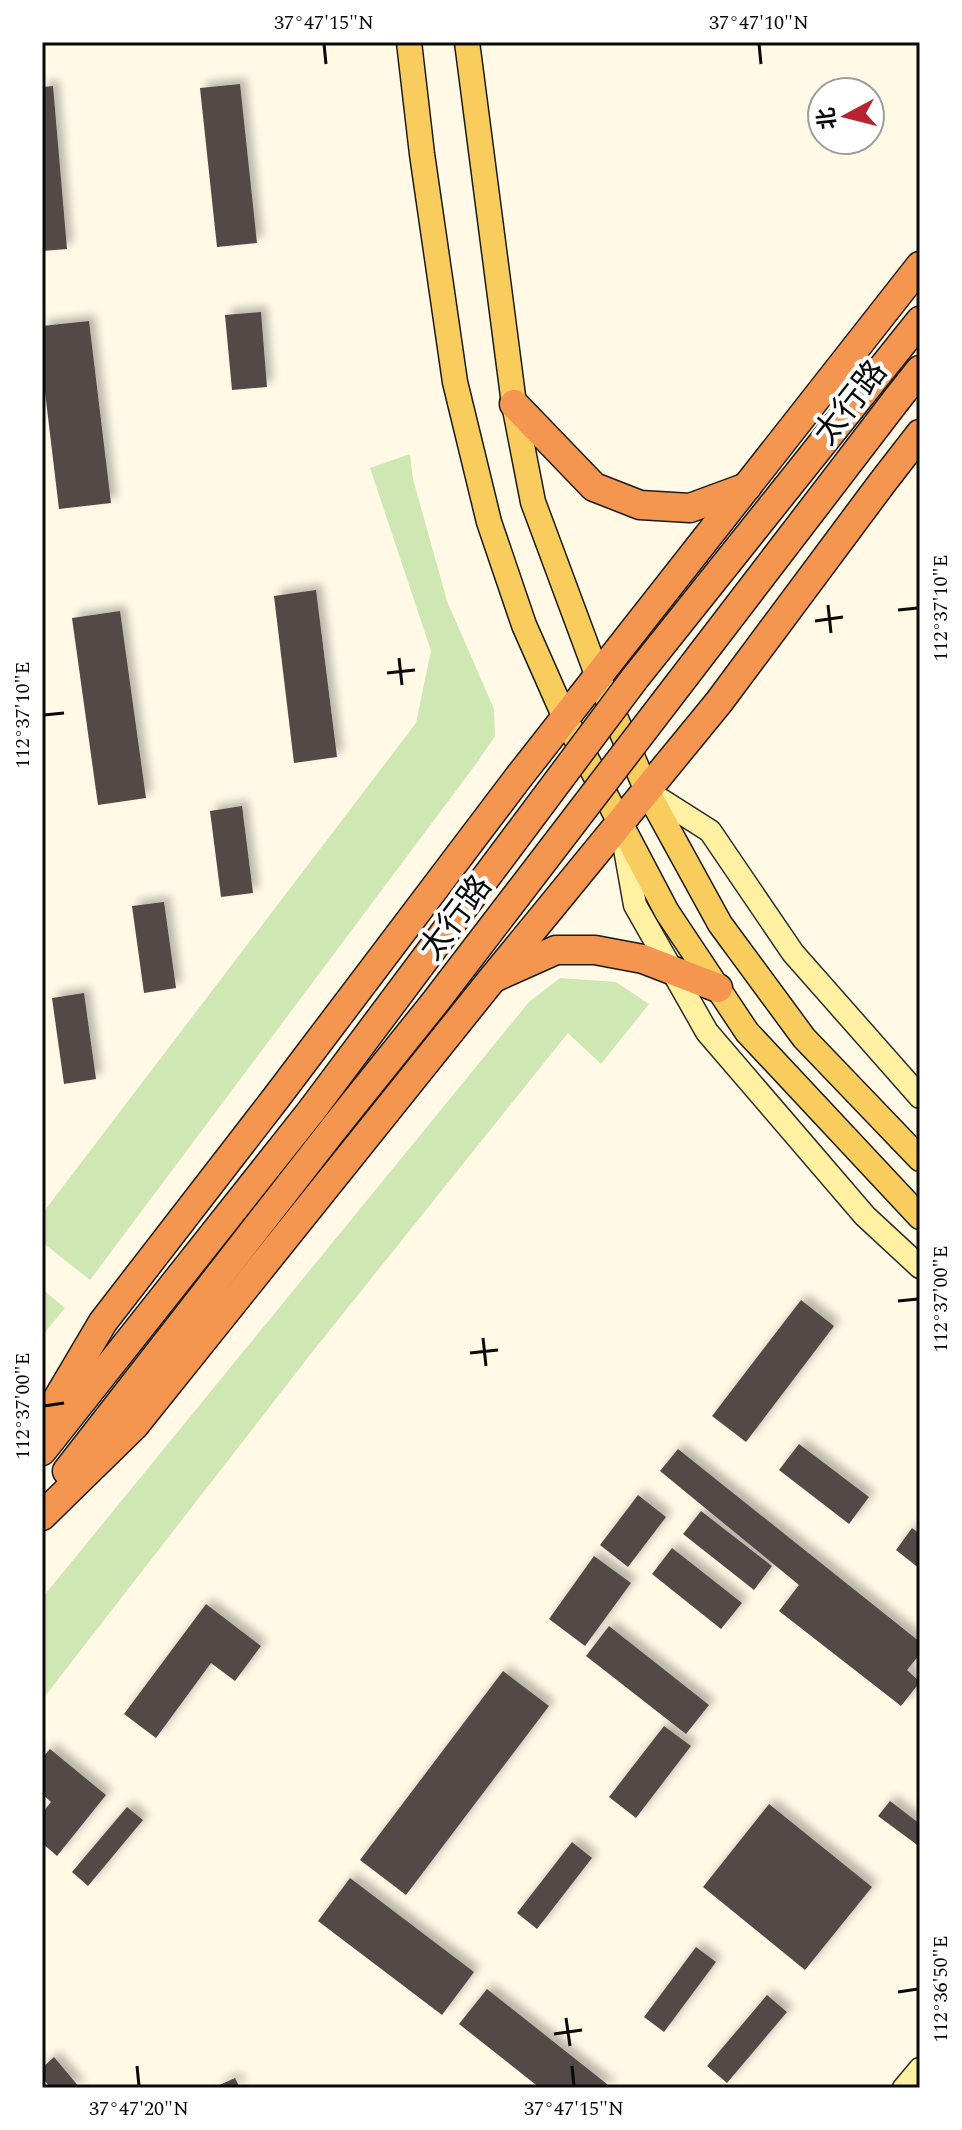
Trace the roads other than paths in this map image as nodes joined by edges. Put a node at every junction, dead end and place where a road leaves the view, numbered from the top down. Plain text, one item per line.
1 (409, 42) edge
2 (467, 42) edge
3 (920, 266) edge
4 (920, 321) edge
5 (920, 370) edge
6 (514, 404) junction
7 (920, 434) edge
8 (747, 487) junction
9 (598, 677) junction
10 (565, 718) junction
11 (647, 791) junction
12 (620, 823) junction
13 (672, 970) junction
14 (493, 978) junction
15 (718, 988) junction
16 (920, 1097) edge
17 (920, 1159) edge
18 (920, 1217) edge
19 (920, 1267) edge
20 (42, 1425) edge
21 (42, 1451) edge
22 (42, 1503) edge
23 (42, 1516) edge
24 (920, 2069) edge
25 (904, 2088) edge

1 - 10 main road
2 - 6 main road
3 - 8 highway
4 - 21 highway, 太行路, bridge
5 - 22 highway, 太行路, bridge
6 - 8 highway
6 - 9 main road
7 - 11 highway
8 - 9 highway
9 - 10 highway
9 - 11 main road
10 - 12 main road
10 - 20 highway
11 - 12 highway
11 - 16 main road
11 - 17 main road
12 - 13 main road
12 - 14 highway
12 - 15 main road
13 - 14 highway
13 - 15 highway
13 - 19 main road
14 - 23 highway
15 - 18 main road
24 - 25 main road

